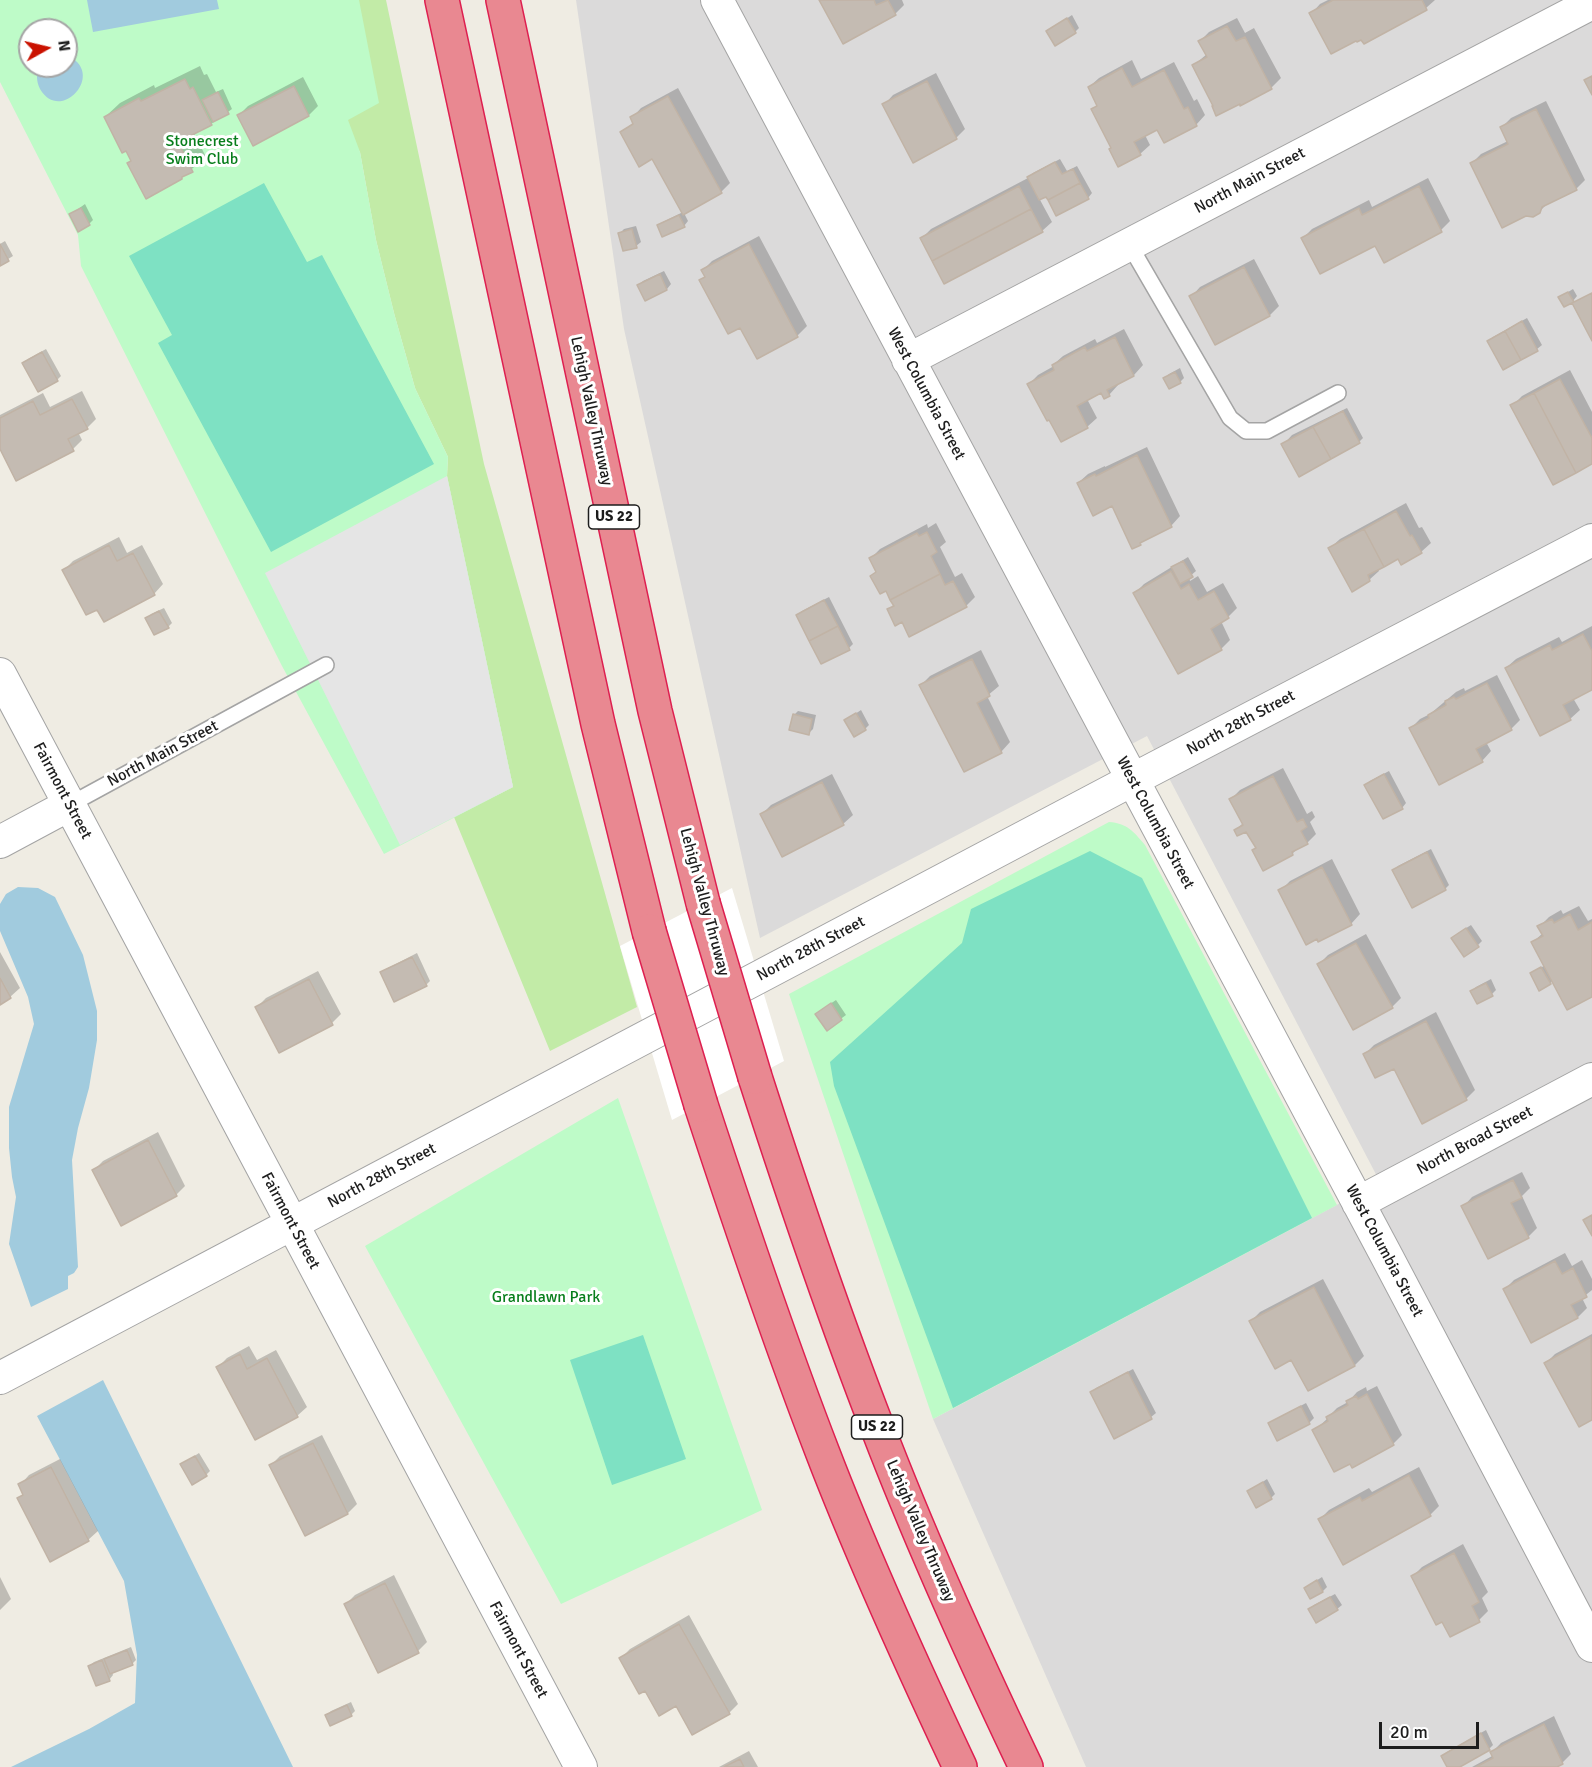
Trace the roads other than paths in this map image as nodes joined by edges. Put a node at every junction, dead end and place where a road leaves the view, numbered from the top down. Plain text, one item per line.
1 (442, 0) edge
2 (503, 0) edge
3 (717, 0) edge
4 (1592, 3) edge
5 (1130, 244) junction
6 (908, 360) junction
7 (1338, 393) dead end
8 (1592, 540) edge
9 (326, 666) dead end
10 (0, 674) edge
11 (1132, 780) junction
12 (69, 805) junction
13 (0, 842) edge
14 (1592, 1079) edge
15 (1358, 1203) junction
16 (291, 1224) junction
17 (0, 1378) edge
18 (1589, 1633) edge
19 (581, 1767) edge
20 (960, 1767) edge
21 (1026, 1767) edge

1 - 20 highway, bridge
2 - 21 highway, Lehigh Valley Thruway / US 22, bridge
3 - 6 street, West Columbia Street
4 - 5 street, North Main Street
5 - 6 street, North Main Street
5 - 7 lane
6 - 11 street, West Columbia Street
8 - 11 street, North 28th Street
9 - 12 lane, North Main Street
10 - 12 street, Fairmont Street
11 - 15 street, West Columbia Street
11 - 16 street, North 28th Street
12 - 13 street, North Main Street
12 - 16 street, Fairmont Street
14 - 15 street, North Broad Street
15 - 18 street, West Columbia Street
16 - 17 street, North 28th Street
16 - 19 street, Fairmont Street

